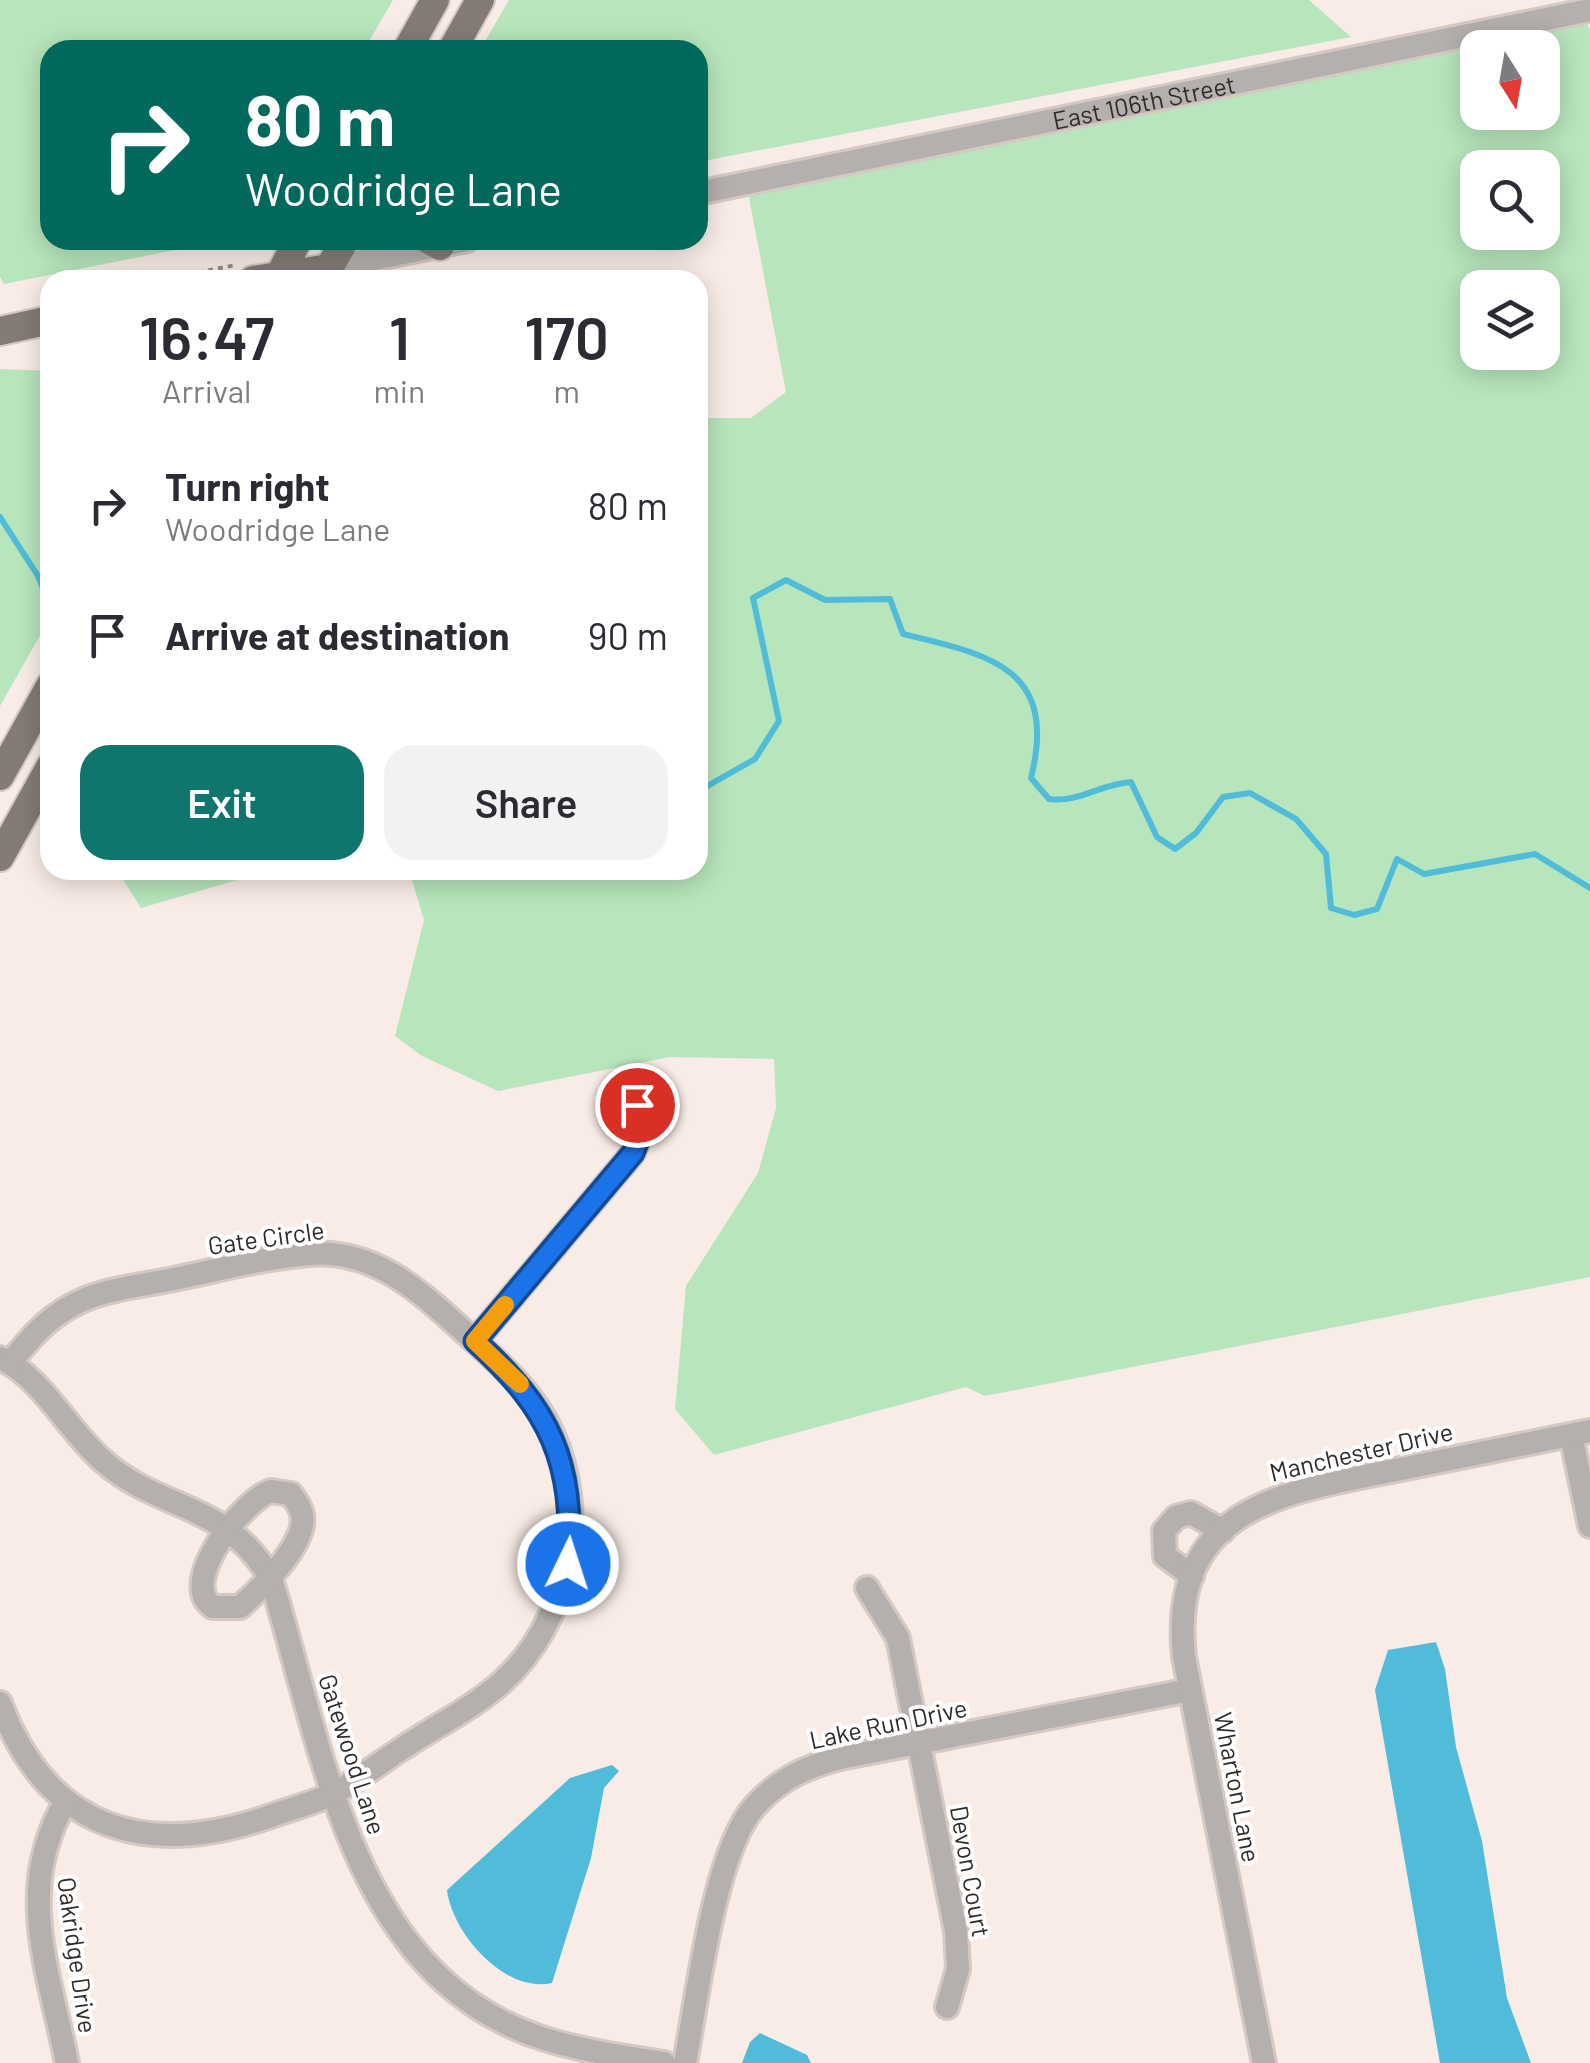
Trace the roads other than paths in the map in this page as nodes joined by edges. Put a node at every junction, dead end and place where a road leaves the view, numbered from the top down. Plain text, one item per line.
1 (434, 0) edge
2 (480, 0) edge
3 (1590, 10) edge
4 (412, 40) edge
5 (458, 40) edge
6 (708, 191) edge
7 (288, 250) edge
8 (416, 250) edge
9 (269, 270) edge
10 (341, 270) edge
11 (40, 322) edge
12 (0, 330) edge
13 (40, 704) edge
14 (0, 776) edge
15 (40, 785) edge
16 (0, 856) edge
17 (637, 1105) dead end
18 (475, 1341) junction
19 (5, 1360) edge
20 (1580, 1433) edge
21 (1590, 1526) edge
22 (231, 1530) junction
23 (1223, 1531) junction
24 (1192, 1576) junction
25 (271, 1578) junction
26 (867, 1588) dead end
27 (1190, 1690) junction
28 (0, 1702) edge
29 (920, 1743) junction
30 (333, 1794) junction
31 (66, 1802) junction
32 (946, 2008) dead end
33 (67, 2063) edge
34 (664, 2063) edge
35 (685, 2063) edge
36 (1264, 2063) edge

1 - 4 main road
2 - 5 main road
3 - 6 street, East 106th Street
7 - 9 main road
8 - 10 street
11 - 12 main road
13 - 14 main road
15 - 16 main road
17 - 18 street
18 - 19 street, Gate Circle
18 - 30 street, Gate Circle
19 - 22 street, Gatewood Lane
20 - 21 street
20 - 23 street, Manchester Drive
22 - 25 street, Gatewood Lane
22 - 25 street
22 - 25 street
23 - 24 street, Wharton Lane
23 - 24 street
24 - 27 street, Wharton Lane
25 - 30 street, Gatewood Lane
26 - 29 street, Devon Court
27 - 29 street, Lake Run Drive
27 - 36 street, Wharton Lane
28 - 31 street
29 - 32 street, Devon Court
29 - 35 street, Lake Run Drive
30 - 31 street, Gate Circle
30 - 34 street, Gatewood Lane
31 - 33 street, Oakridge Drive

